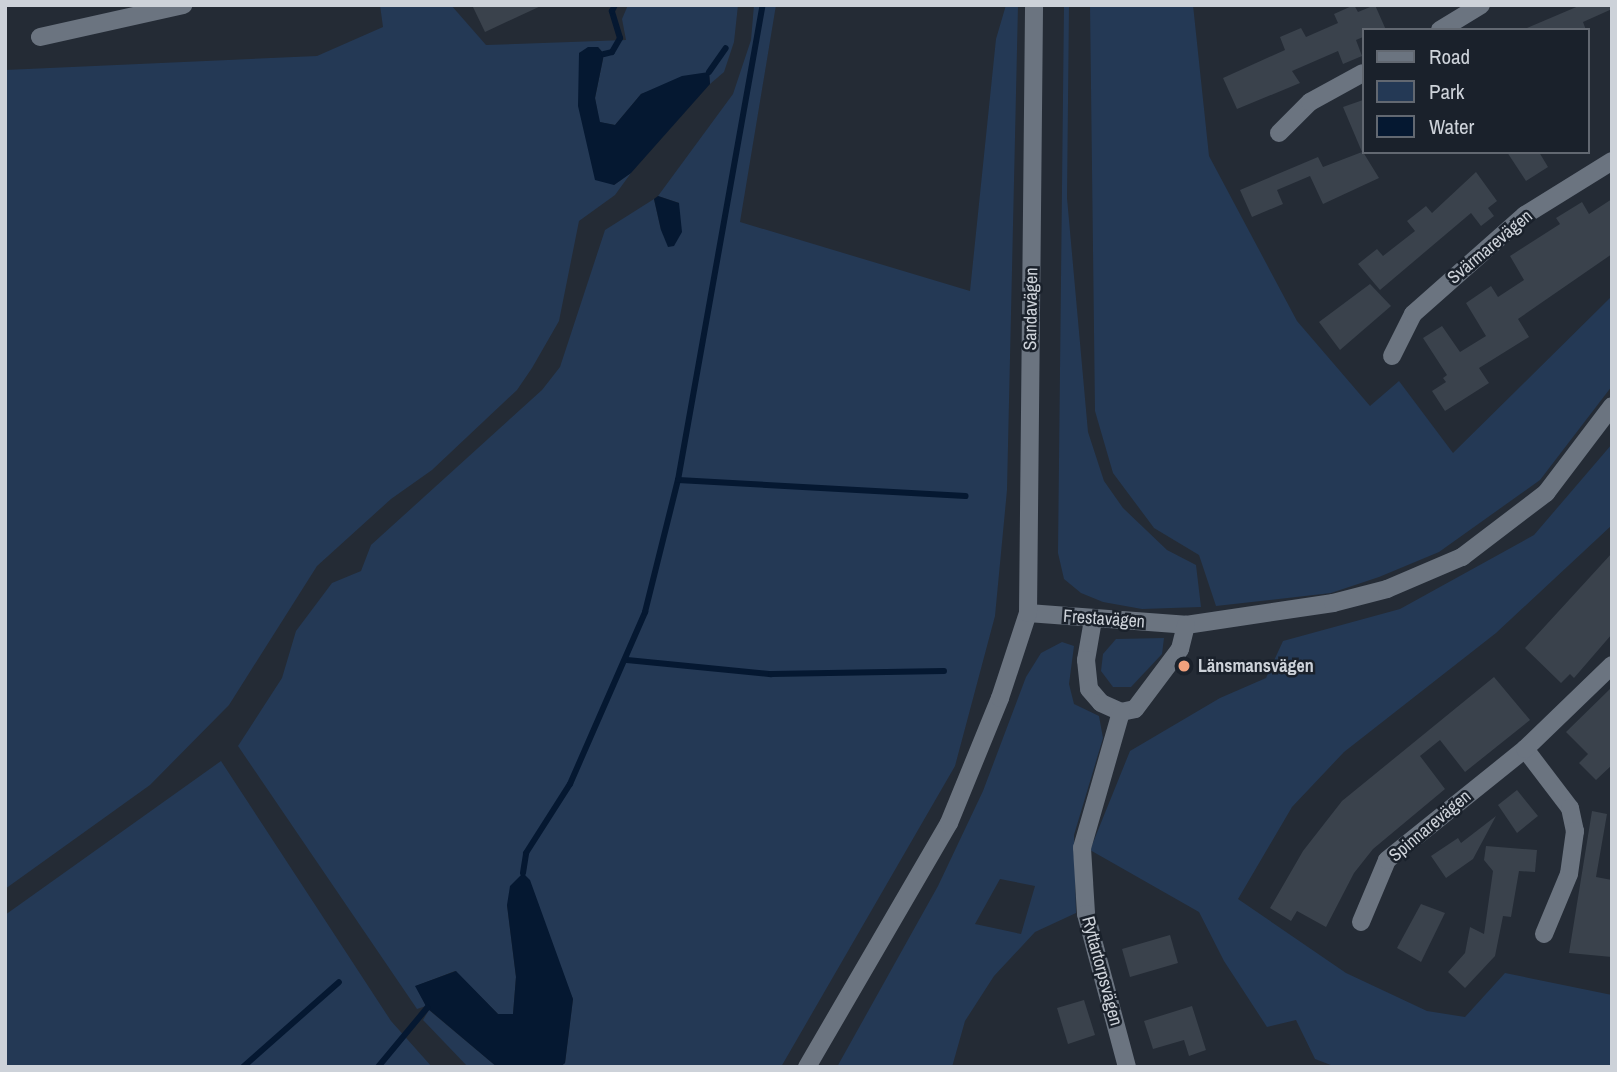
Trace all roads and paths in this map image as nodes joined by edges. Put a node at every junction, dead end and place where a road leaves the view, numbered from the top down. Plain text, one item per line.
1 (183, 5) edge
2 (1034, 5) edge
3 (1481, 5) edge
4 (1443, 28) edge
5 (40, 37) dead end
6 (1362, 74) edge
7 (1279, 133) dead end
8 (1612, 161) edge
9 (1392, 355) dead end
10 (1612, 406) edge
11 (1028, 613) junction
12 (1093, 620) junction
13 (1186, 625) junction
14 (1612, 664) edge
15 (1121, 712) junction
16 (1525, 749) junction
17 (1361, 922) dead end
18 (1544, 934) dead end
19 (807, 1067) edge
20 (1127, 1067) edge

1 - 5 street
2 - 11 street, Sandavägen
3 - 4 street
6 - 7 street
8 - 9 street, Svärmarevägen
10 - 13 street, Frestavägen
11 - 12 street, Frestavägen
11 - 19 street
12 - 13 street, Frestavägen
12 - 15 street
13 - 15 street
14 - 16 street, Spinnarevägen
15 - 20 street, Ryttartorpsvägen
16 - 17 street, Spinnarevägen
16 - 18 street

